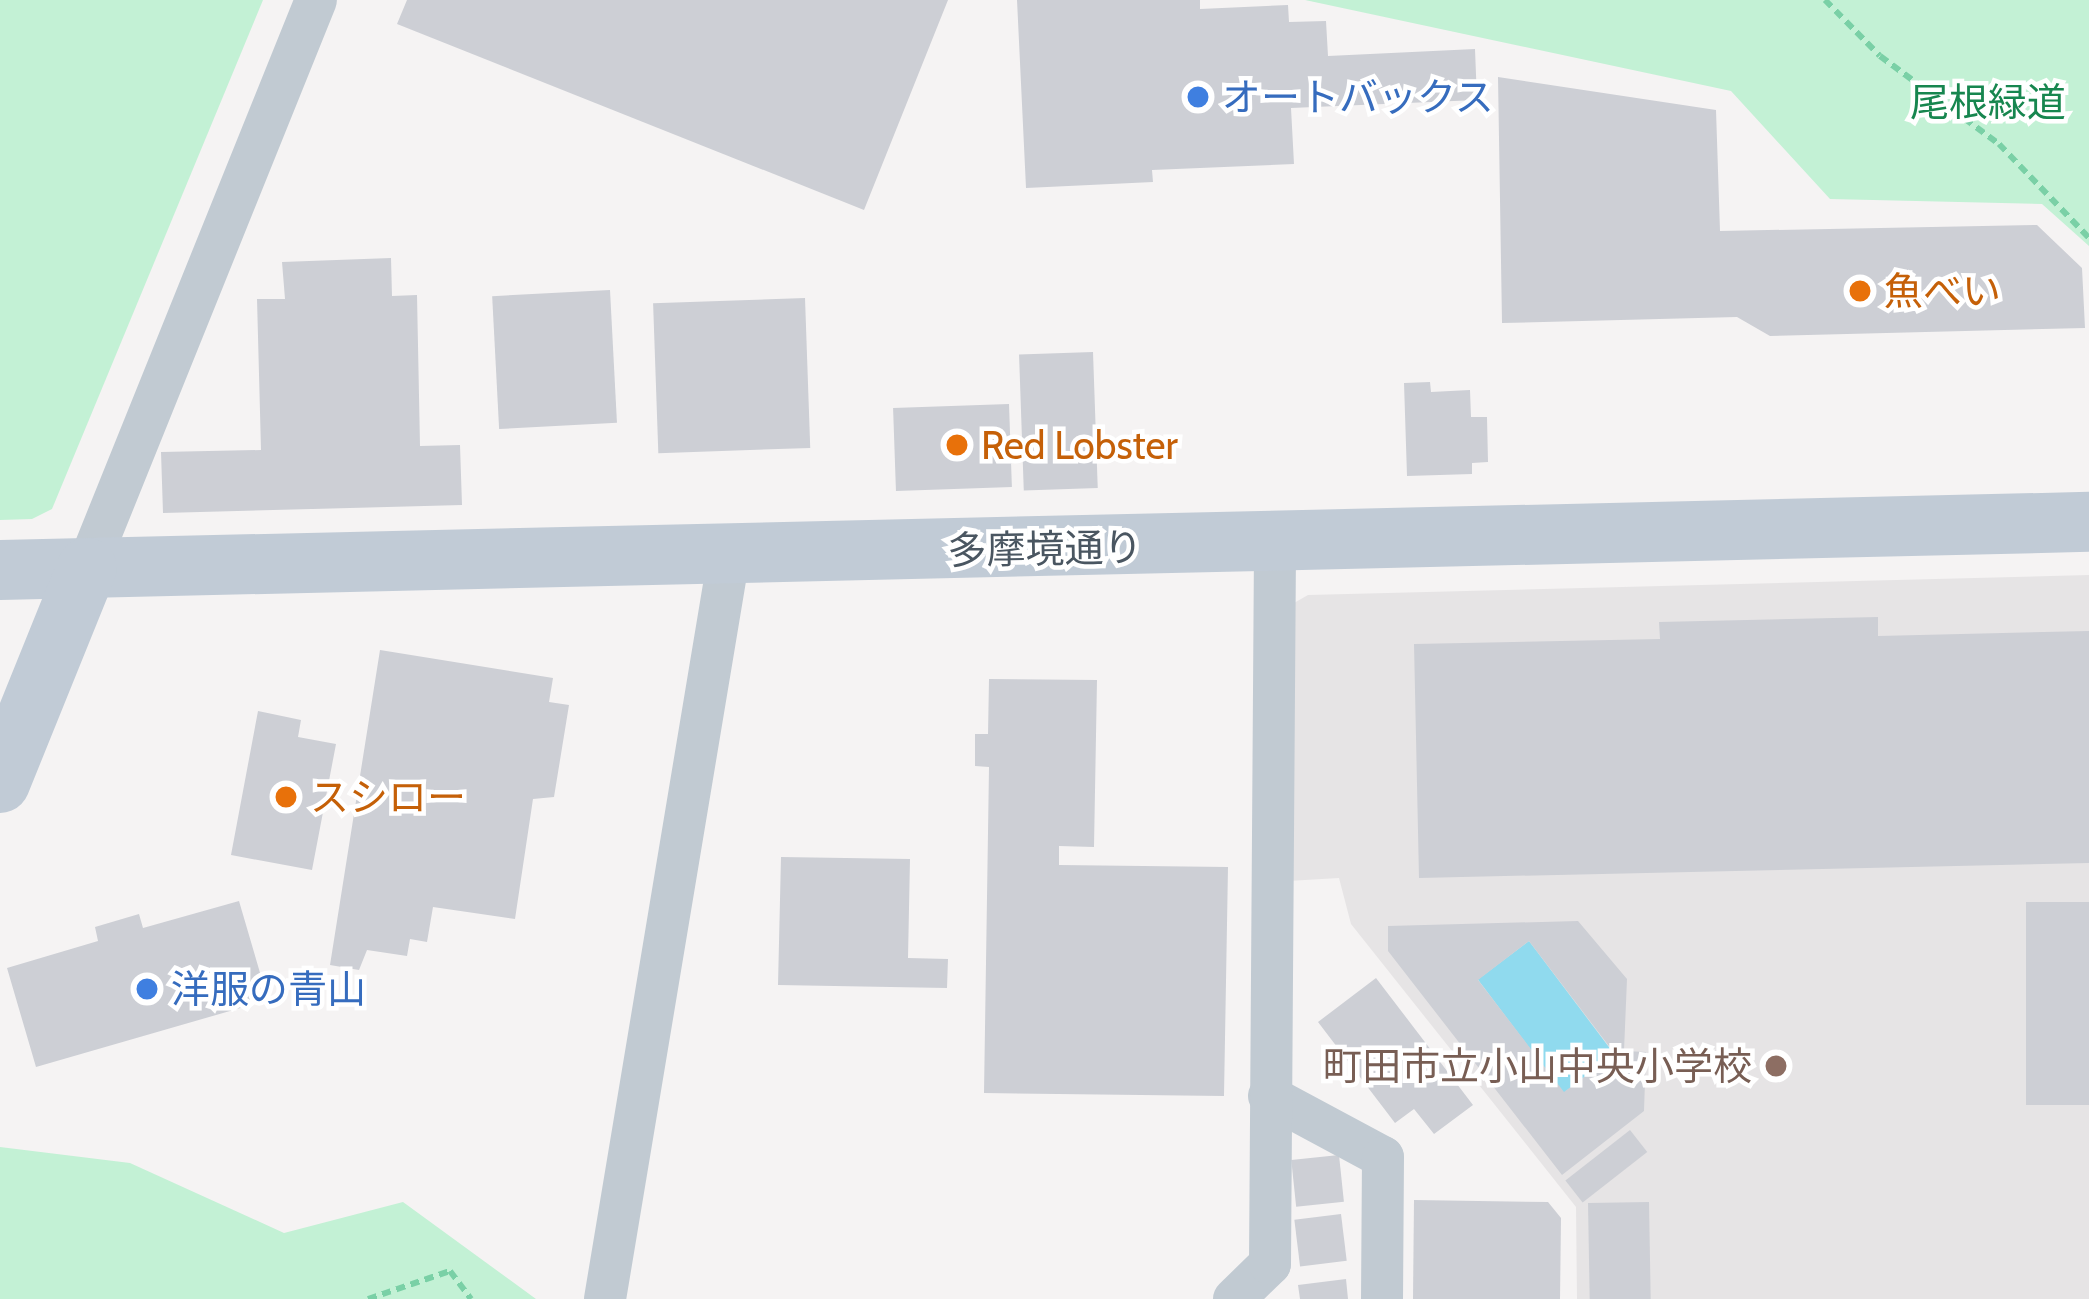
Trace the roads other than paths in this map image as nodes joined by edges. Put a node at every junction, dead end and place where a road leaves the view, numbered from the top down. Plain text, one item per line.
1 (316, 0) edge
2 (2089, 522) edge
3 (1275, 543) junction
4 (729, 556) junction
5 (87, 568) junction
6 (0, 570) edge
7 (0, 783) edge
8 (1269, 1096) junction
9 (604, 1299) edge
10 (1234, 1299) edge
11 (1382, 1299) edge

1 - 5 street
2 - 3 street, 多摩境通り
3 - 4 street, 多摩境通り
3 - 8 street
4 - 5 street, 多摩境通り
4 - 9 street
5 - 6 street, 多摩境通り
5 - 7 street
8 - 10 street
8 - 11 street

